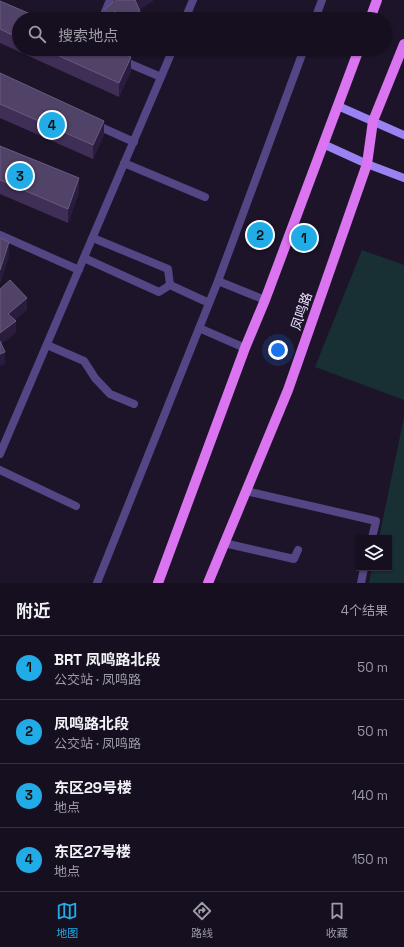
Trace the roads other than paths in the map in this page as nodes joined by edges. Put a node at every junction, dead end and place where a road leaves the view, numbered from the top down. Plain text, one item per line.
1 (110, 0) edge
2 (193, 0) edge
3 (322, 0) edge
4 (377, 0) edge
5 (105, 12) edge
6 (188, 12) edge
7 (318, 12) edge
8 (373, 12) edge
9 (404, 44) edge
10 (112, 56) edge
11 (170, 56) edge
12 (301, 56) edge
13 (356, 56) edge
14 (161, 77) junction
15 (338, 106) junction
16 (84, 120) edge
17 (373, 121) junction
18 (404, 135) edge
19 (134, 142) junction
20 (323, 144) junction
21 (124, 164) junction
22 (367, 164) junction
23 (404, 178) edge
24 (205, 197) dead end
25 (0, 235) edge
26 (93, 238) junction
27 (84, 258) junction
28 (79, 270) junction
29 (218, 281) junction
30 (170, 285) junction
31 (265, 300) junction
32 (209, 303) junction
33 (199, 328) junction
34 (47, 345) junction
35 (245, 348) junction
36 (134, 404) dead end
37 (0, 454) edge
38 (0, 470) edge
39 (246, 491) junction
40 (76, 506) dead end
41 (373, 535) edge
42 (224, 543) junction
43 (298, 550) dead end
44 (363, 571) edge
45 (97, 583) edge
46 (158, 583) edge
47 (208, 583) edge
48 (361, 583) edge

1 - 5 street
2 - 6 street
3 - 7 street
4 - 8 main road
9 - 17 main road, 凤鸣路
10 - 14 street
11 - 14 street
12 - 29 street
13 - 15 main road
14 - 19 street
15 - 17 main road
15 - 20 main road
16 - 19 street
17 - 18 main road
17 - 22 main road, 凤鸣路
19 - 21 street
20 - 22 main road
20 - 31 main road
21 - 24 street
21 - 26 street
22 - 23 main road
22 - 39 main road, 凤鸣路
25 - 28 street
26 - 27 street
26 - 30 street
27 - 28 street
27 - 30 street
28 - 34 street
29 - 31 street
29 - 32 street
30 - 32 street
31 - 35 main road
32 - 33 street
33 - 35 street
33 - 45 street
34 - 36 street
34 - 37 street
35 - 46 main road
38 - 40 street
39 - 41 street
39 - 42 main road, 凤鸣路
42 - 43 street
42 - 47 main road, 凤鸣路
44 - 48 street

